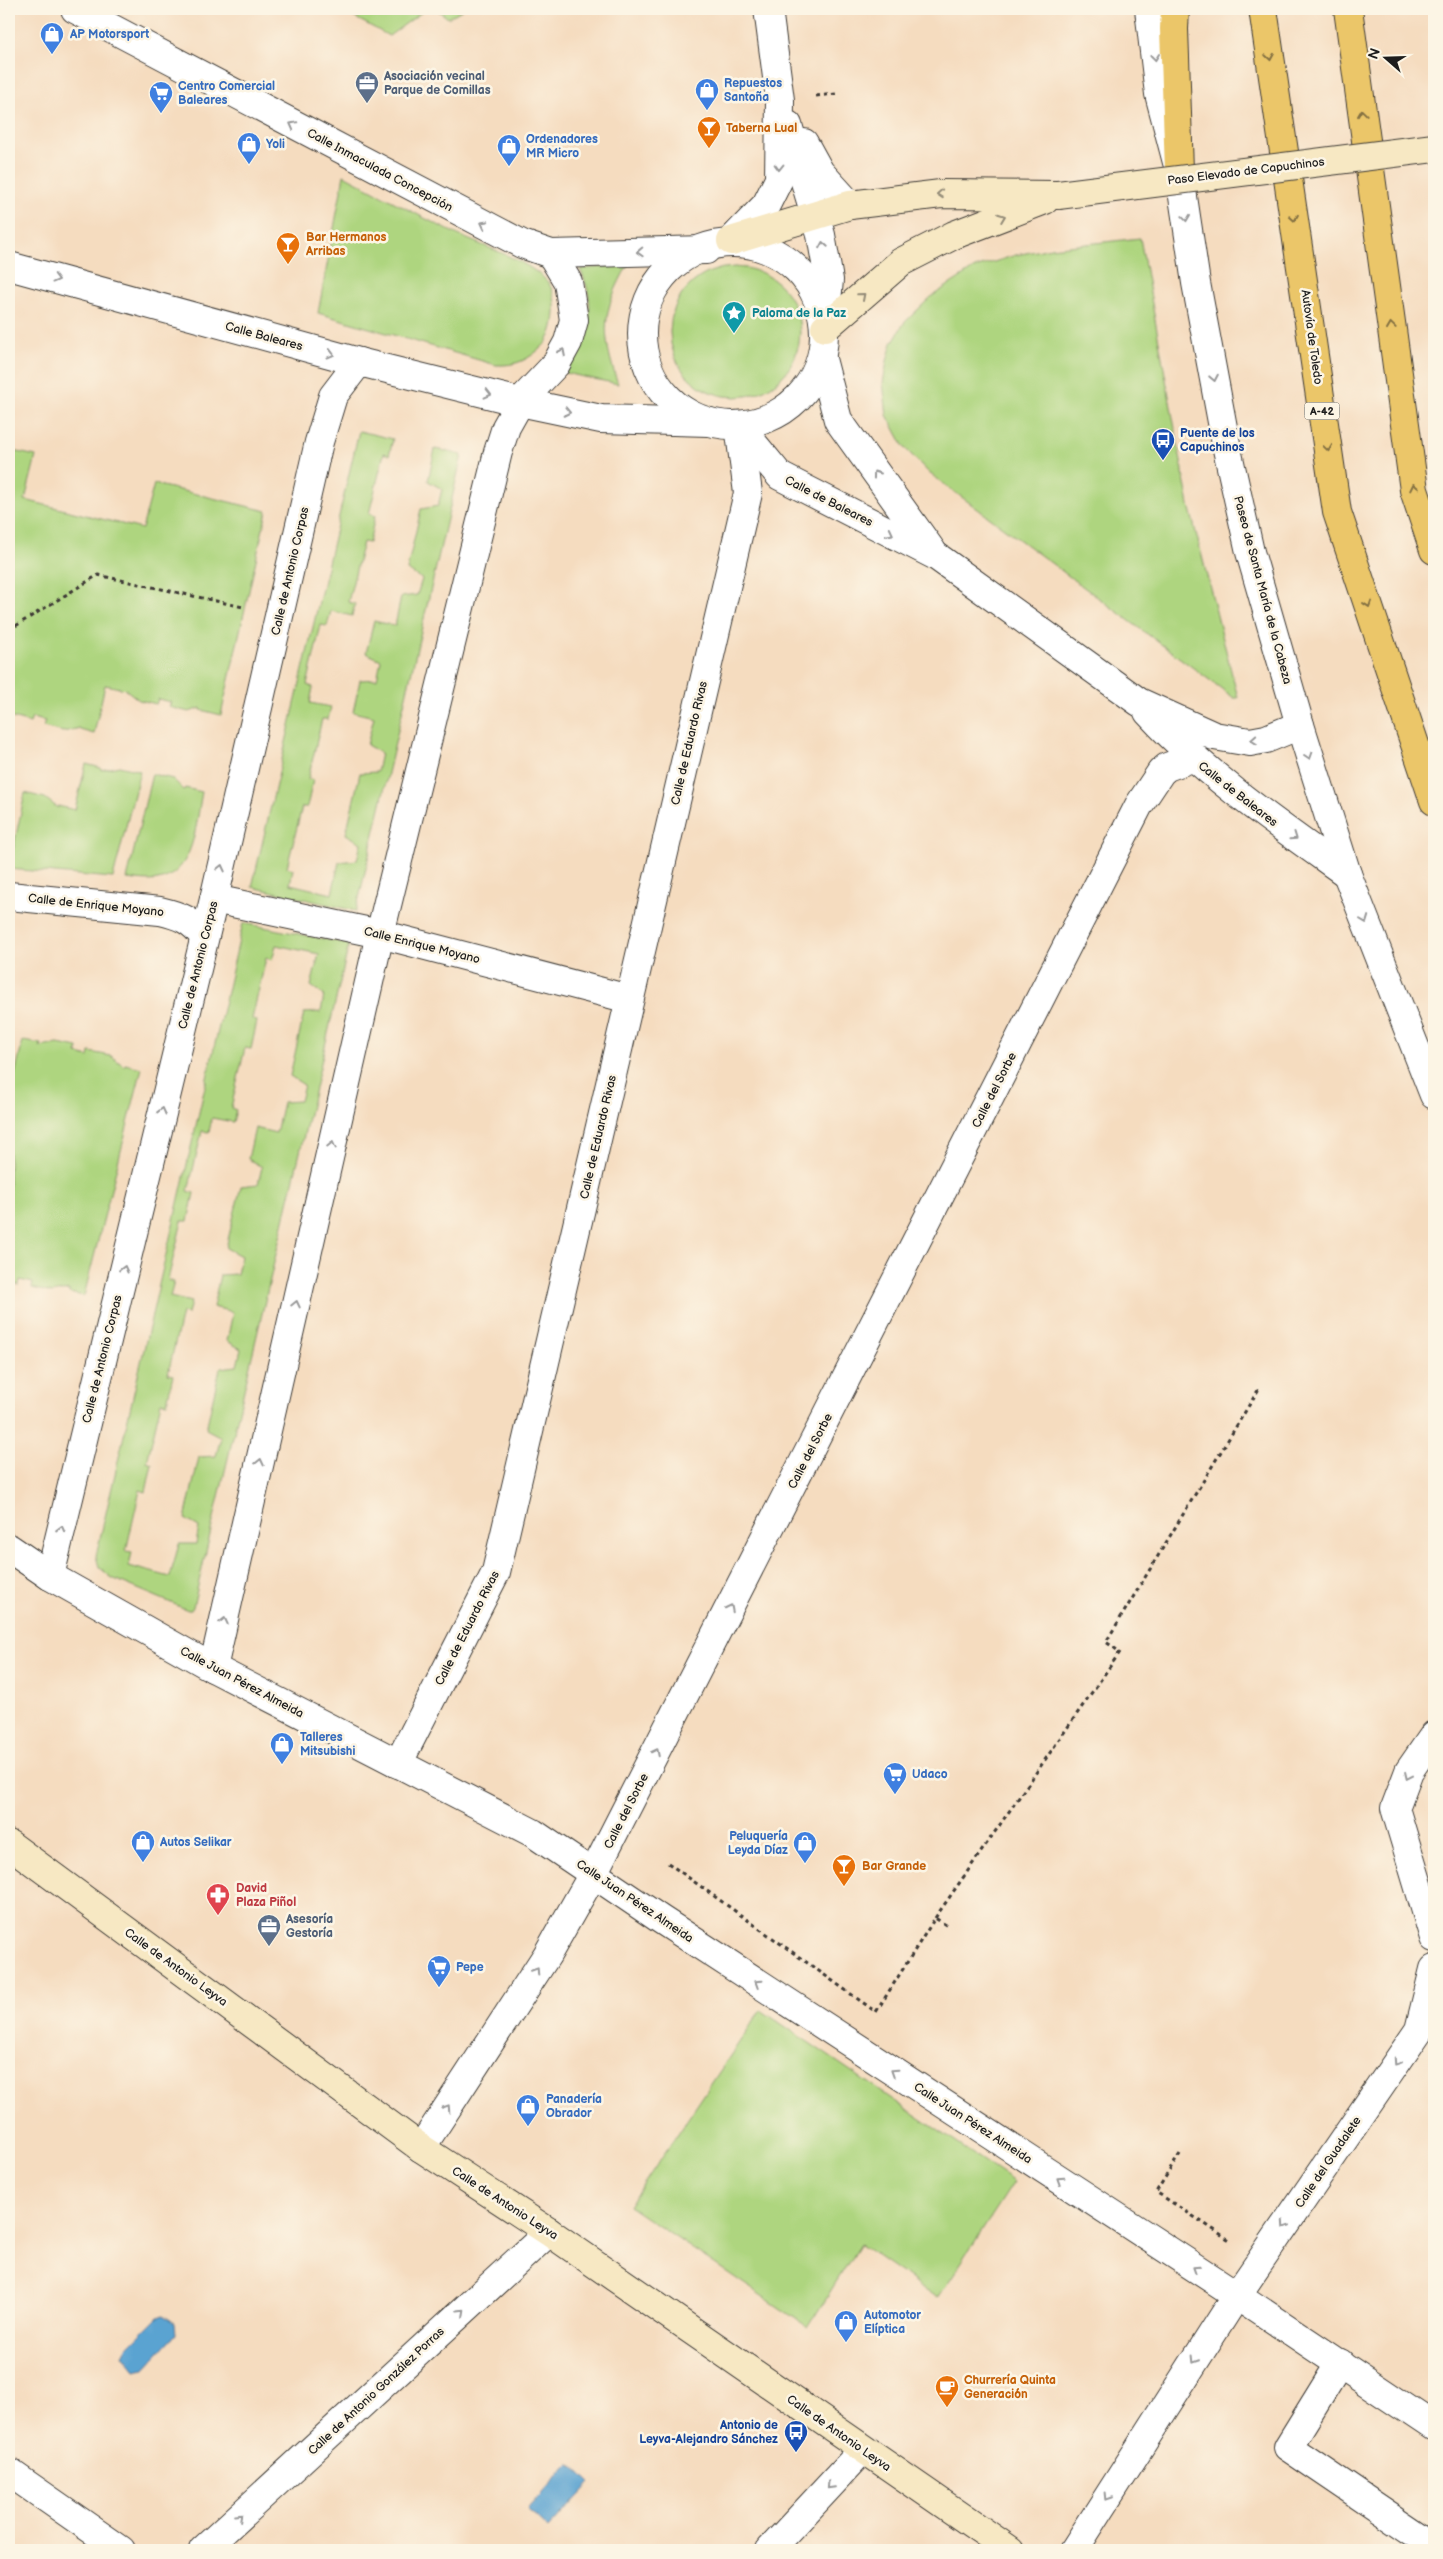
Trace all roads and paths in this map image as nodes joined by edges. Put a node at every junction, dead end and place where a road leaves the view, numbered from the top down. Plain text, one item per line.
1 (76, 9) edge
2 (768, 9) edge
3 (1149, 9) edge
4 (1176, 9) edge
5 (1263, 9) edge
6 (1348, 9) edge
7 (780, 100) junction
8 (1434, 148) edge
9 (1179, 170) junction
10 (1058, 195) junction
11 (850, 205) junction
12 (815, 216) junction
13 (718, 245) junction
14 (551, 254) junction
15 (9, 266) edge
16 (825, 328) junction
17 (822, 359) junction
18 (359, 362) junction
19 (520, 402) junction
20 (708, 422) junction
21 (739, 426) junction
22 (780, 476) junction
23 (748, 493) junction
24 (1434, 550) edge
25 (936, 556) junction
26 (280, 616) junction
27 (9, 630) edge
28 (1139, 702) junction
29 (1300, 726) junction
30 (1192, 758) junction
31 (1434, 801) edge
32 (1347, 874) junction
33 (9, 896) edge
34 (214, 899) junction
35 (380, 934) junction
36 (204, 937) junction
37 (629, 999) junction
38 (1434, 1095) edge
39 (1260, 1387) dead end
40 (9, 1548) edge
41 (50, 1576) junction
42 (213, 1668) junction
43 (1434, 1735) edge
44 (398, 1764) junction
45 (9, 1844) edge
46 (668, 1863) dead end
47 (593, 1874) junction
48 (935, 1918) junction
49 (949, 1927) dead end
50 (1434, 1938) edge
51 (1434, 1969) edge
52 (1427, 2034) edge
53 (421, 2148) junction
54 (1180, 2154) dead end
55 (549, 2232) junction
56 (1261, 2261) junction
57 (1237, 2295) junction
58 (1340, 2363) junction
59 (1434, 2428) edge
60 (864, 2450) junction
61 (9, 2472) edge
62 (1434, 2546) edge
63 (121, 2550) edge
64 (203, 2550) edge
65 (770, 2550) edge
66 (1010, 2550) edge
67 (1074, 2550) edge

14 -> 1 street, Calle Inmaculada Concepción
2 - 7 street
3 -> 9 street, Paseo de Santa María de la Cabeza
4 - 9 highway
5 -> 31 highway, Autovía de Toledo / A-42
24 -> 6 highway
7 - 11 street
7 - 12 street
7 -> 13 street
8 - 10 main road, Paso Elevado de Capuchinos, bridge
9 -> 29 street, Paseo de Santa María de la Cabeza
10 -> 11 main road, Paso Elevado de Capuchinos
16 -> 10 main road, Paso Elevado de Capuchinos
11 - 12 main road, Paso Elevado de Capuchinos
12 - 13 main road, Paso Elevado de Capuchinos
16 -> 12 street
13 -> 14 street, Calle Inmaculada Concepción
13 - 16 street, Calle Inmaculada Concepción
13 - 20 street
19 -> 14 street
15 -> 18 street, Calle Baleares
16 - 17 street
17 - 21 street
25 -> 17 street, Calle de Baleares
18 -> 19 street, Calle Baleares
18 - 26 street, Calle de Antonio Corpas
19 -> 20 street
19 - 35 street
20 - 21 street
21 - 22 street, Calle de Baleares
21 - 23 street, Calle de Eduardo Rivas
22 - 23 street
22 -> 25 street, Calle de Baleares
23 - 37 street, Calle de Eduardo Rivas
25 - 28 street, Calle de Baleares
26 - 27 path
34 -> 26 street, Calle de Antonio Corpas
29 -> 28 street, Calle de Baleares
28 - 30 street, Calle de Baleares
29 -> 32 street, Paseo de Santa María de la Cabeza
30 -> 32 street, Calle de Baleares
47 -> 30 street, Calle del Sorbe
32 -> 38 street, Paseo de Santa María de la Cabeza
33 - 36 street, Calle de Enrique Moyano
34 - 35 street, Calle Enrique Moyano
34 - 36 street, Calle de Antonio Corpas
35 - 37 street, Calle Enrique Moyano
42 -> 35 street
41 -> 36 street, Calle de Antonio Corpas
37 - 44 street, Calle de Eduardo Rivas
39 - 48 path
40 - 41 street, Calle Juan Pérez Almeida
41 - 42 street, Calle Juan Pérez Almeida
42 - 44 street, Calle Juan Pérez Almeida
43 -> 50 street
44 - 47 street, Calle Juan Pérez Almeida
45 - 53 main road, Calle de Antonio Leyva
46 - 48 path
53 -> 47 street, Calle del Sorbe
57 -> 47 street, Calle Juan Pérez Almeida
48 - 49 path
51 - 52 street, Calle del Guadalete
52 -> 56 street, Calle del Guadalete
53 - 55 main road, Calle de Antonio Leyva
54 - 56 path
55 - 60 main road, Calle de Antonio Leyva
64 -> 55 street, Calle de Antonio González Porras
56 - 57 street, Calle del Guadalete
57 - 58 street
57 -> 67 street, Calle del Guadalete
58 - 59 street
58 - 62 street
60 -> 65 street
60 - 66 main road, Calle de Antonio Leyva
61 - 63 street

